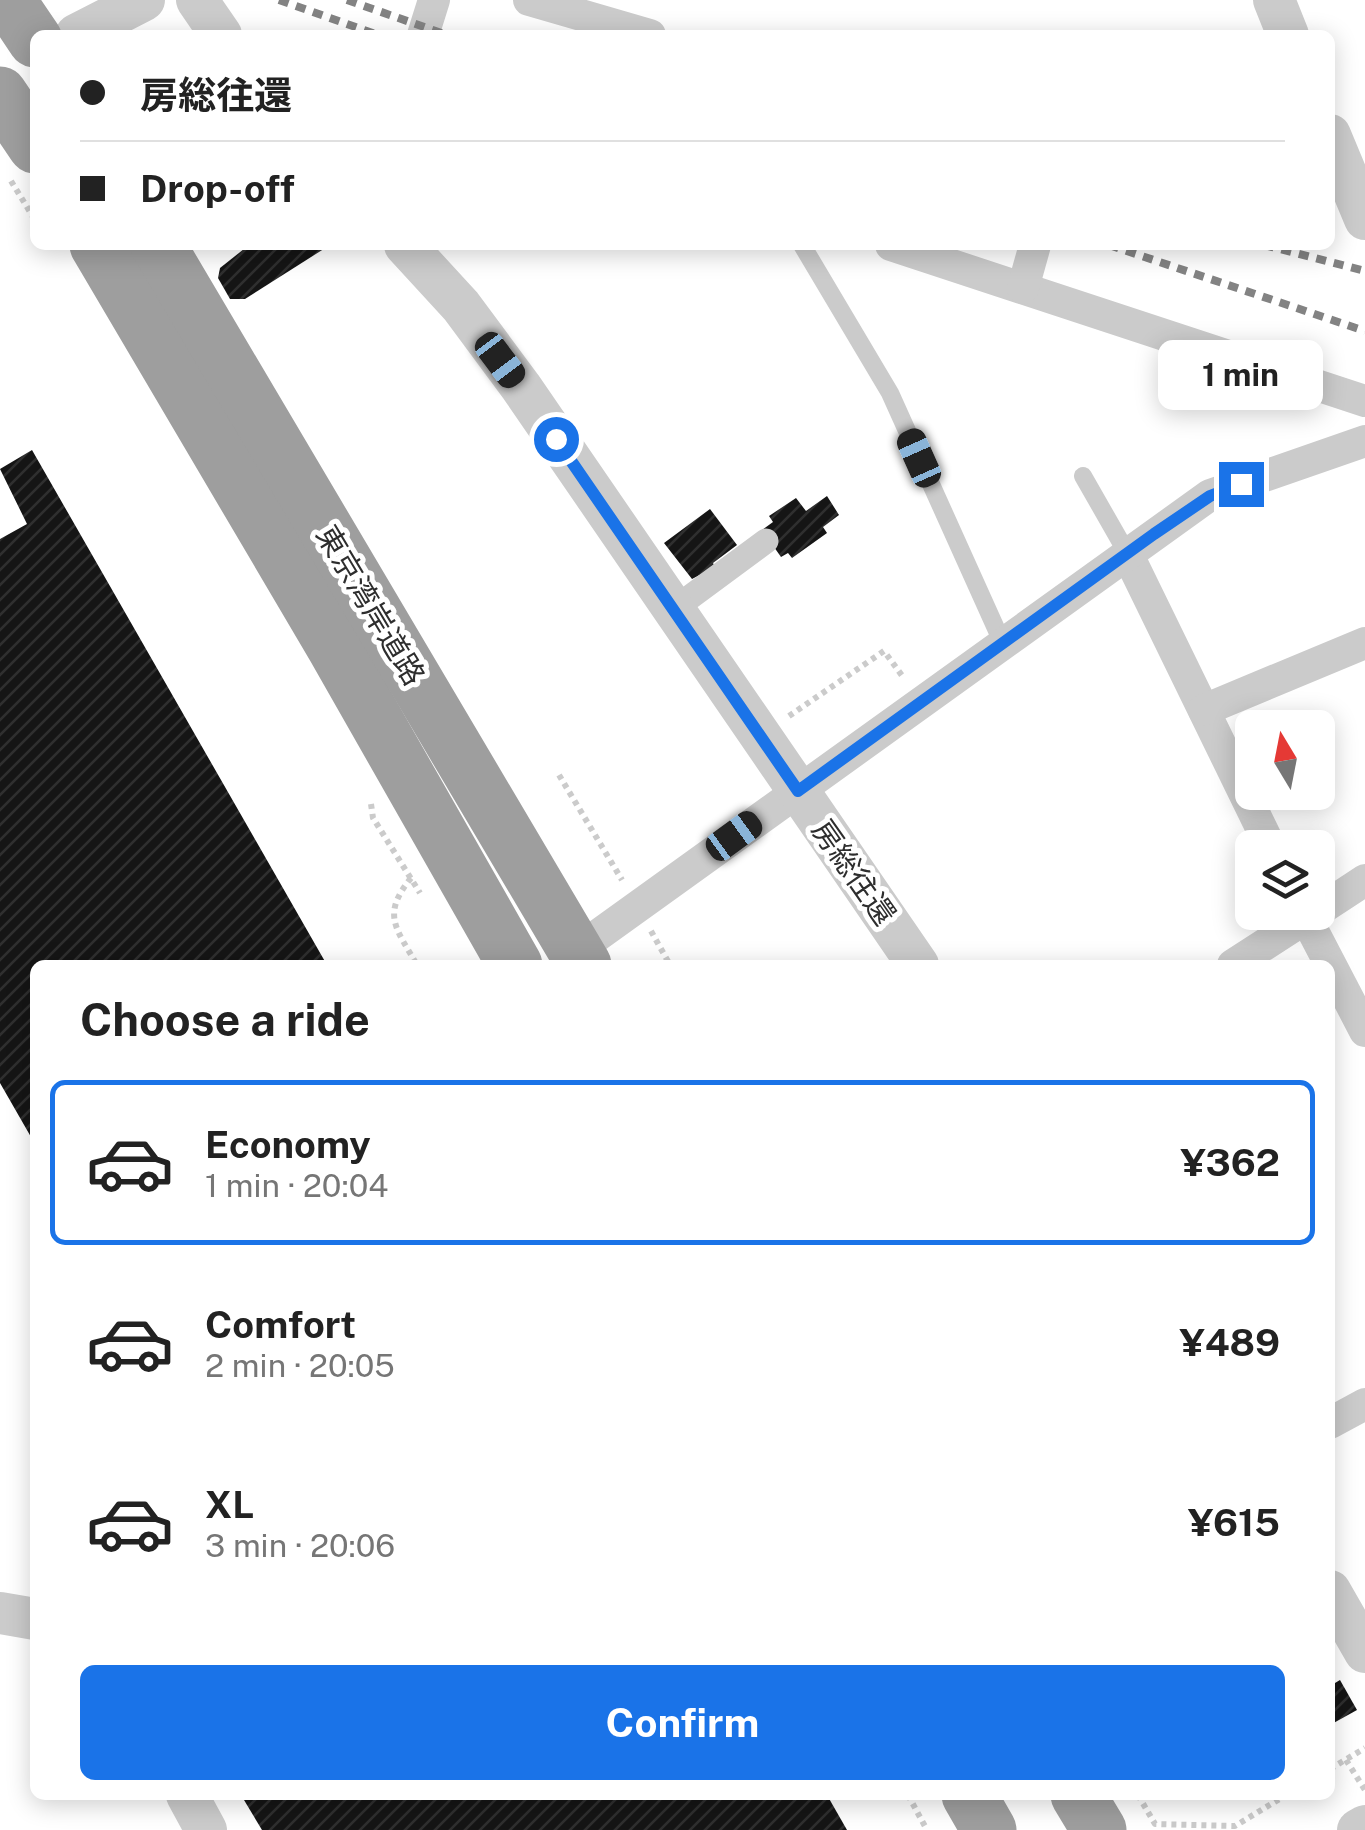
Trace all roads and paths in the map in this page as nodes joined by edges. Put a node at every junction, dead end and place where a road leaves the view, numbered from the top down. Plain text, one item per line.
1 (8, 0) edge
2 (144, 0) edge
3 (197, 0) edge
4 (434, 0) edge
5 (529, 0) edge
6 (1274, 0) edge
7 (641, 22) edge
8 (86, 30) edge
9 (218, 30) edge
10 (424, 30) edge
11 (1286, 30) edge
12 (30, 33) edge
13 (0, 94) edge
14 (1335, 149) edge
15 (22, 162) edge
16 (30, 198) edge
17 (1354, 203) edge
18 (100, 250) edge
19 (161, 250) edge
20 (409, 250) edge
21 (805, 250) edge
22 (906, 250) edge
23 (1033, 250) edge
24 (1023, 288) junction
25 (1365, 401) edge
26 (1365, 441) edge
27 (1083, 476) dead end
28 (766, 541) dead end
29 (1126, 553) junction
30 (674, 609) junction
31 (1365, 643) edge
32 (1003, 644) junction
33 (884, 651) dead end
34 (1204, 710) junction
35 (760, 736) junction
36 (559, 775) dead end
37 (798, 791) junction
38 (1262, 830) edge
39 (411, 878) dead end
40 (1365, 880) edge
41 (622, 881) dead end
42 (1335, 899) edge
43 (648, 925) dead end
44 (1286, 930) edge
45 (1318, 930) edge
46 (580, 958) edge
47 (414, 960) edge
48 (511, 960) edge
49 (667, 960) edge
50 (915, 960) edge
51 (1241, 960) edge
52 (1332, 960) edge
53 (1335, 967) edge
54 (1365, 1031) edge
55 (1365, 1404) edge
56 (1335, 1420) edge
57 (1335, 1600) edge
58 (0, 1613) edge
59 (30, 1618) edge
60 (1365, 1652) edge
61 (1365, 1748) edge
62 (1346, 1760) junction
63 (1335, 1766) edge
64 (1365, 1790) edge
65 (190, 1800) edge
66 (911, 1800) edge
67 (972, 1800) edge
68 (1081, 1800) edge
69 (1141, 1800) edge
70 (1278, 1800) edge
71 (1365, 1826) edge
72 (206, 1830) edge
73 (927, 1830) edge
74 (989, 1830) edge
75 (1099, 1830) edge
76 (1358, 1830) edge

1 - 12 highway
2 - 8 street
3 - 9 street
4 - 10 street
5 - 7 street
6 - 11 street
13 - 15 highway
14 - 17 street
15 - 16 path
18 - 48 highway, 東京湾岸道路
19 - 46 highway, 東京湾岸道路
20 - 30 street, 房総往還
21 - 32 lane
22 - 24 street
23 - 24 street
24 - 25 street
26 - 29 street
27 - 29 lane
28 - 30 street
29 - 32 street
29 - 34 street
30 - 35 street, 房総往還
31 - 34 street
32 - 37 street
33 - 35 path
34 - 38 street
35 - 37 street, 房総往還
36 - 41 path
37 - 46 street
37 - 50 street, 房総往還
39 - 47 path
40 - 42 street
43 - 49 path
44 - 51 street
45 - 52 street
53 - 54 street
55 - 56 street
57 - 60 street
58 - 59 street
61 - 62 path
62 - 63 path
62 - 64 path
65 - 72 street
66 - 73 path
67 - 74 highway
68 - 75 highway
69 - 70 path
71 - 76 street

